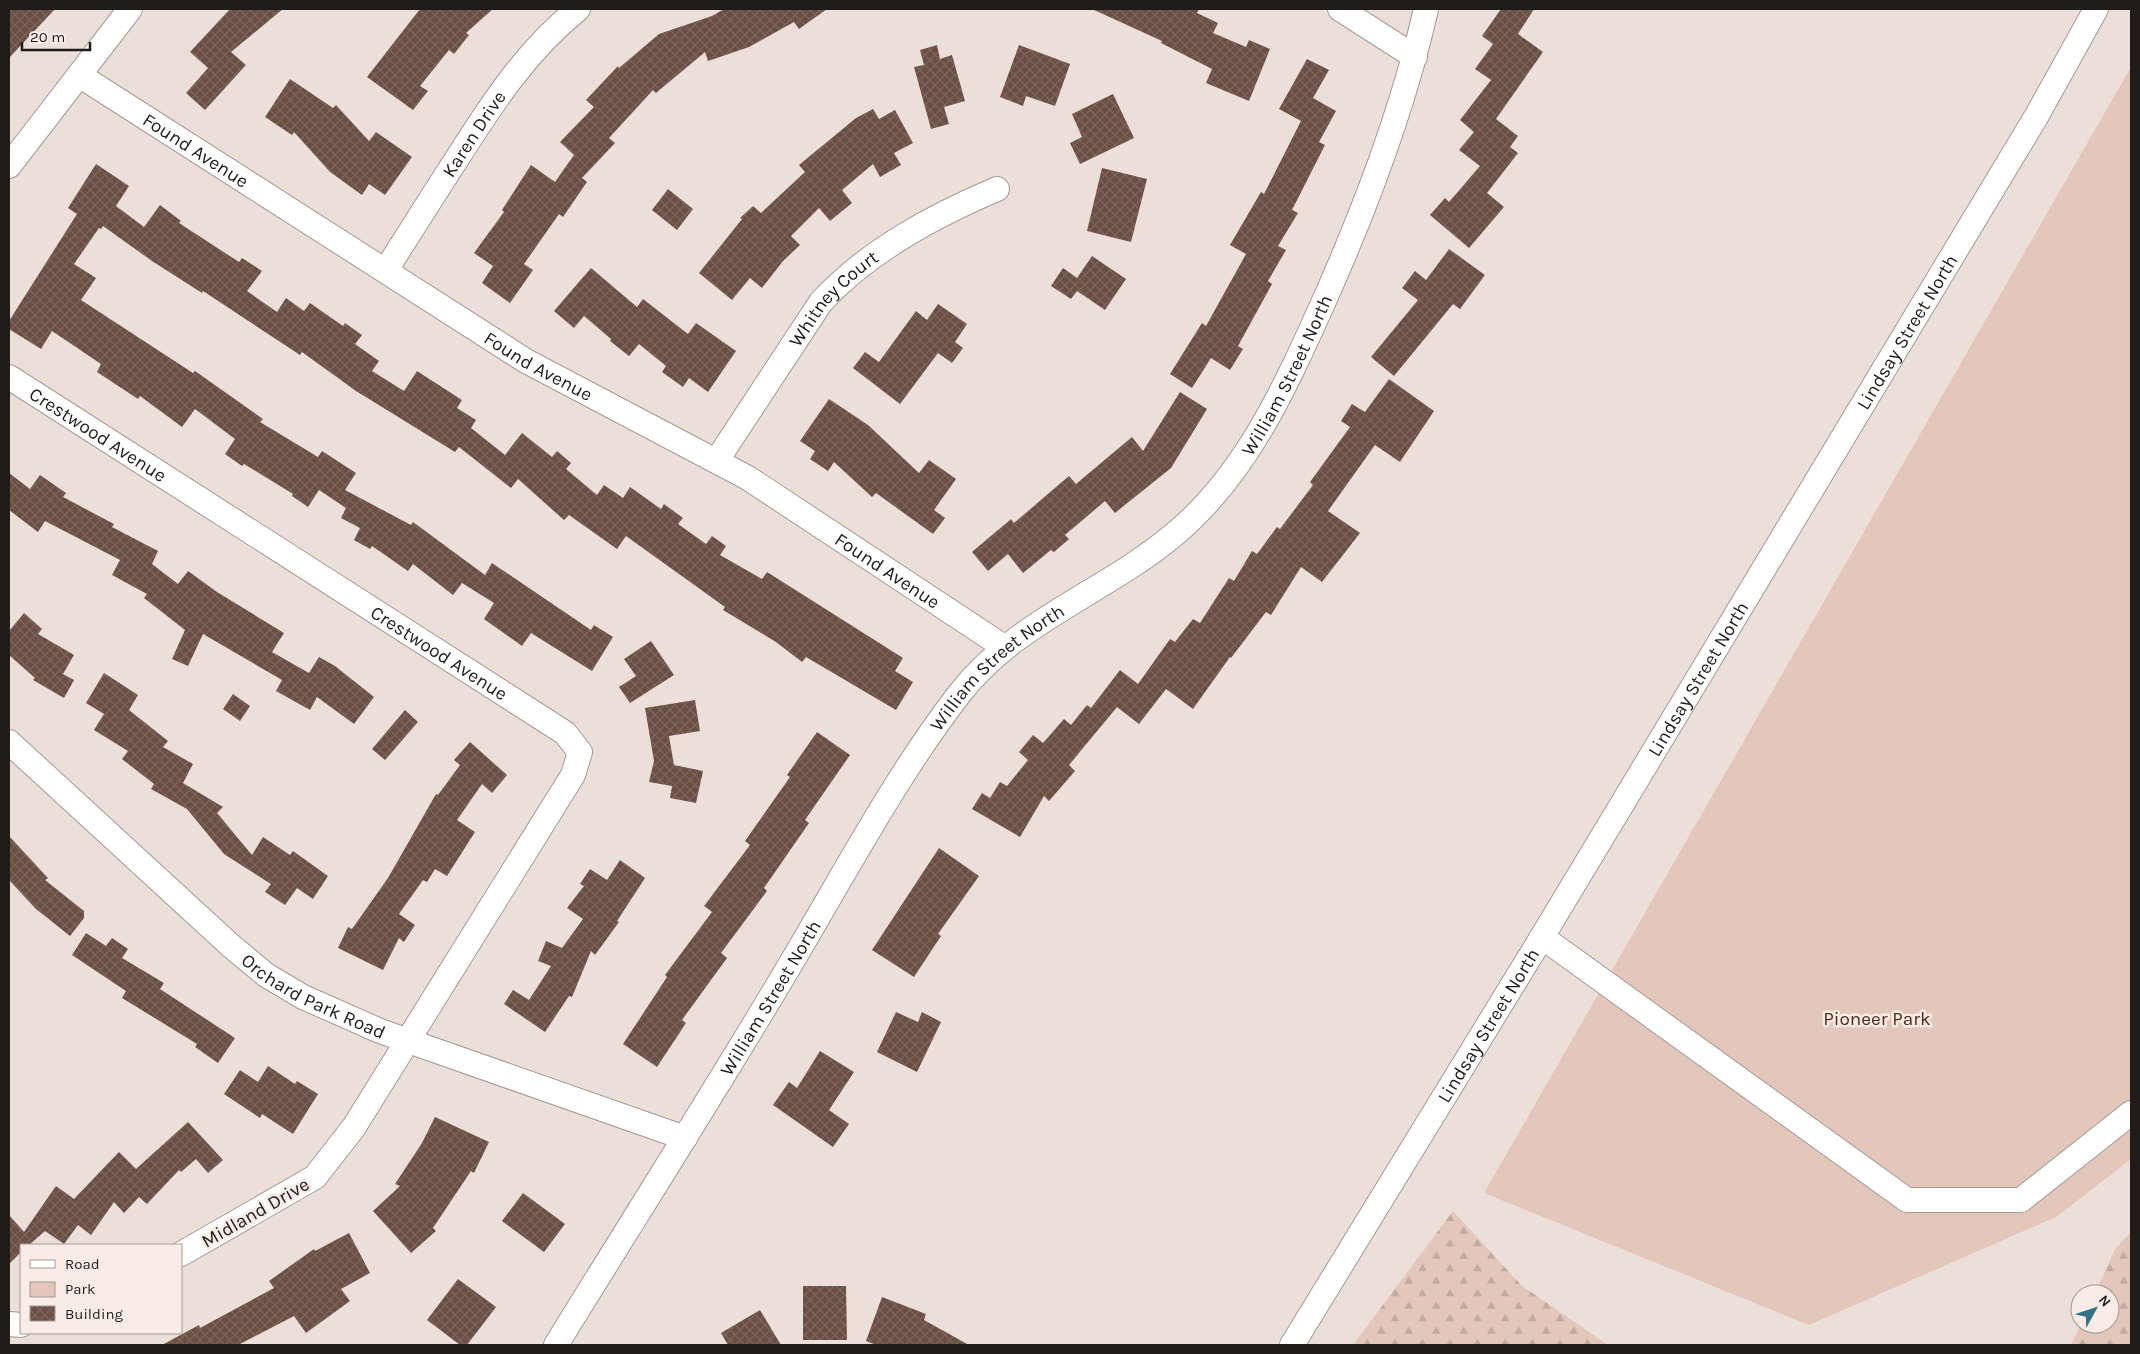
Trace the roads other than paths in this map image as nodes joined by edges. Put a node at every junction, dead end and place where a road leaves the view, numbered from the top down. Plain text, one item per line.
1 (130, 9) edge
2 (578, 9) edge
3 (1340, 9) edge
4 (1426, 9) edge
5 (2096, 9) edge
6 (1415, 57) junction
7 (78, 75) junction
8 (9, 166) edge
9 (997, 189) dead end
10 (386, 270) junction
11 (9, 377) edge
12 (717, 460) junction
13 (1004, 647) junction
14 (9, 742) edge
15 (1542, 938) junction
16 (408, 1041) junction
17 (2131, 1113) edge
18 (685, 1138) junction
19 (182, 1253) edge
20 (556, 1345) edge
21 (1292, 1345) edge

1 - 7 street
2 - 10 street, Karen Drive
3 - 6 street
4 - 6 street, William Street North
5 - 15 street, Lindsay Street North
6 - 13 street, William Street North
7 - 8 street
7 - 10 street, Found Avenue
9 - 12 street, Whitney Court
10 - 12 street, Found Avenue
11 - 16 street, Crestwood Avenue
12 - 13 street, Found Avenue
13 - 18 street, William Street North
14 - 16 street, Orchard Park Road
15 - 17 street
15 - 21 street, Lindsay Street North
16 - 18 street, Orchard Park Road
16 - 19 street, Midland Drive
18 - 20 street, William Street North

